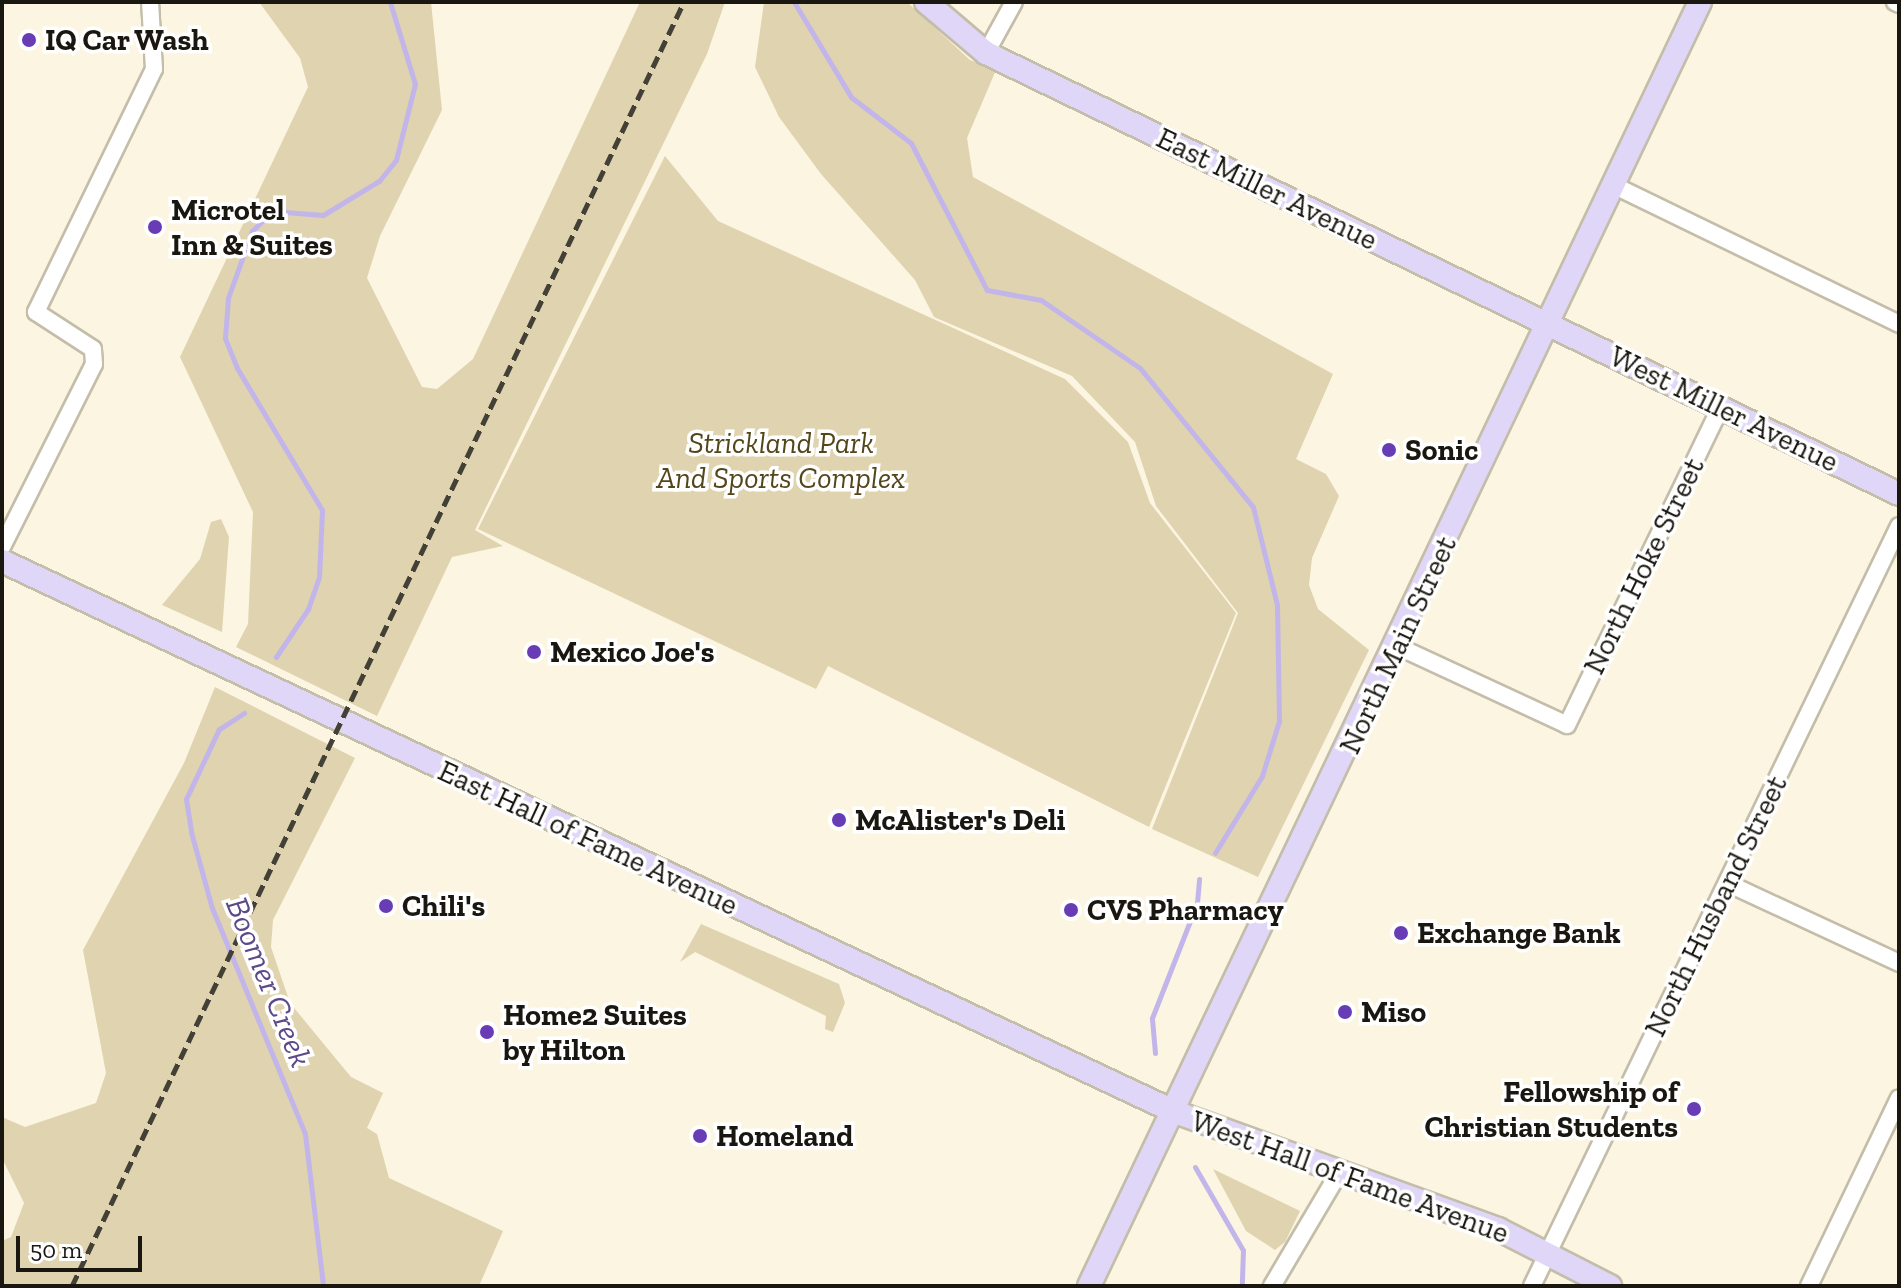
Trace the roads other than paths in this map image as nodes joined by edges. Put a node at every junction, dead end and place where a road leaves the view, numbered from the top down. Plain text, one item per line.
1 (150, 2) edge
2 (926, 2) edge
3 (1014, 2) edge
4 (1700, 2) edge
5 (986, 53) junction
6 (1613, 185) junction
7 (1548, 324) junction
8 (1899, 324) edge
9 (1721, 407) junction
10 (1899, 494) edge
11 (1899, 526) edge
12 (2, 547) edge
13 (2, 561) edge
14 (1397, 646) junction
15 (1727, 883) junction
16 (1899, 963) edge
17 (1899, 1098) edge
18 (1175, 1112) junction
19 (1337, 1176) junction
20 (1547, 1255) junction
21 (1089, 1286) edge
22 (1272, 1286) edge
23 (1532, 1286) edge
24 (1610, 1286) edge
25 (1809, 1286) edge

1 - 12 street
2 - 5 main road, East Miller Avenue
3 - 5 street
4 - 6 main road, North Main Street
5 - 7 main road, East Miller Avenue
6 - 7 main road, North Main Street
6 - 8 street
7 - 9 main road, West Miller Avenue
7 - 14 main road, North Main Street
9 - 10 main road, West Miller Avenue
9 - 14 street, North Hoke Street
11 - 15 street, North Husband Street
13 - 18 main road, East Hall of Fame Avenue
14 - 18 main road, North Main Street
15 - 16 street
15 - 20 street, North Husband Street
17 - 25 street
18 - 19 main road, West Hall of Fame Avenue
18 - 21 main road, North Main Street
19 - 20 main road, West Hall of Fame Avenue
19 - 22 street
20 - 23 street, North Husband Street
20 - 24 main road, West Hall of Fame Avenue

